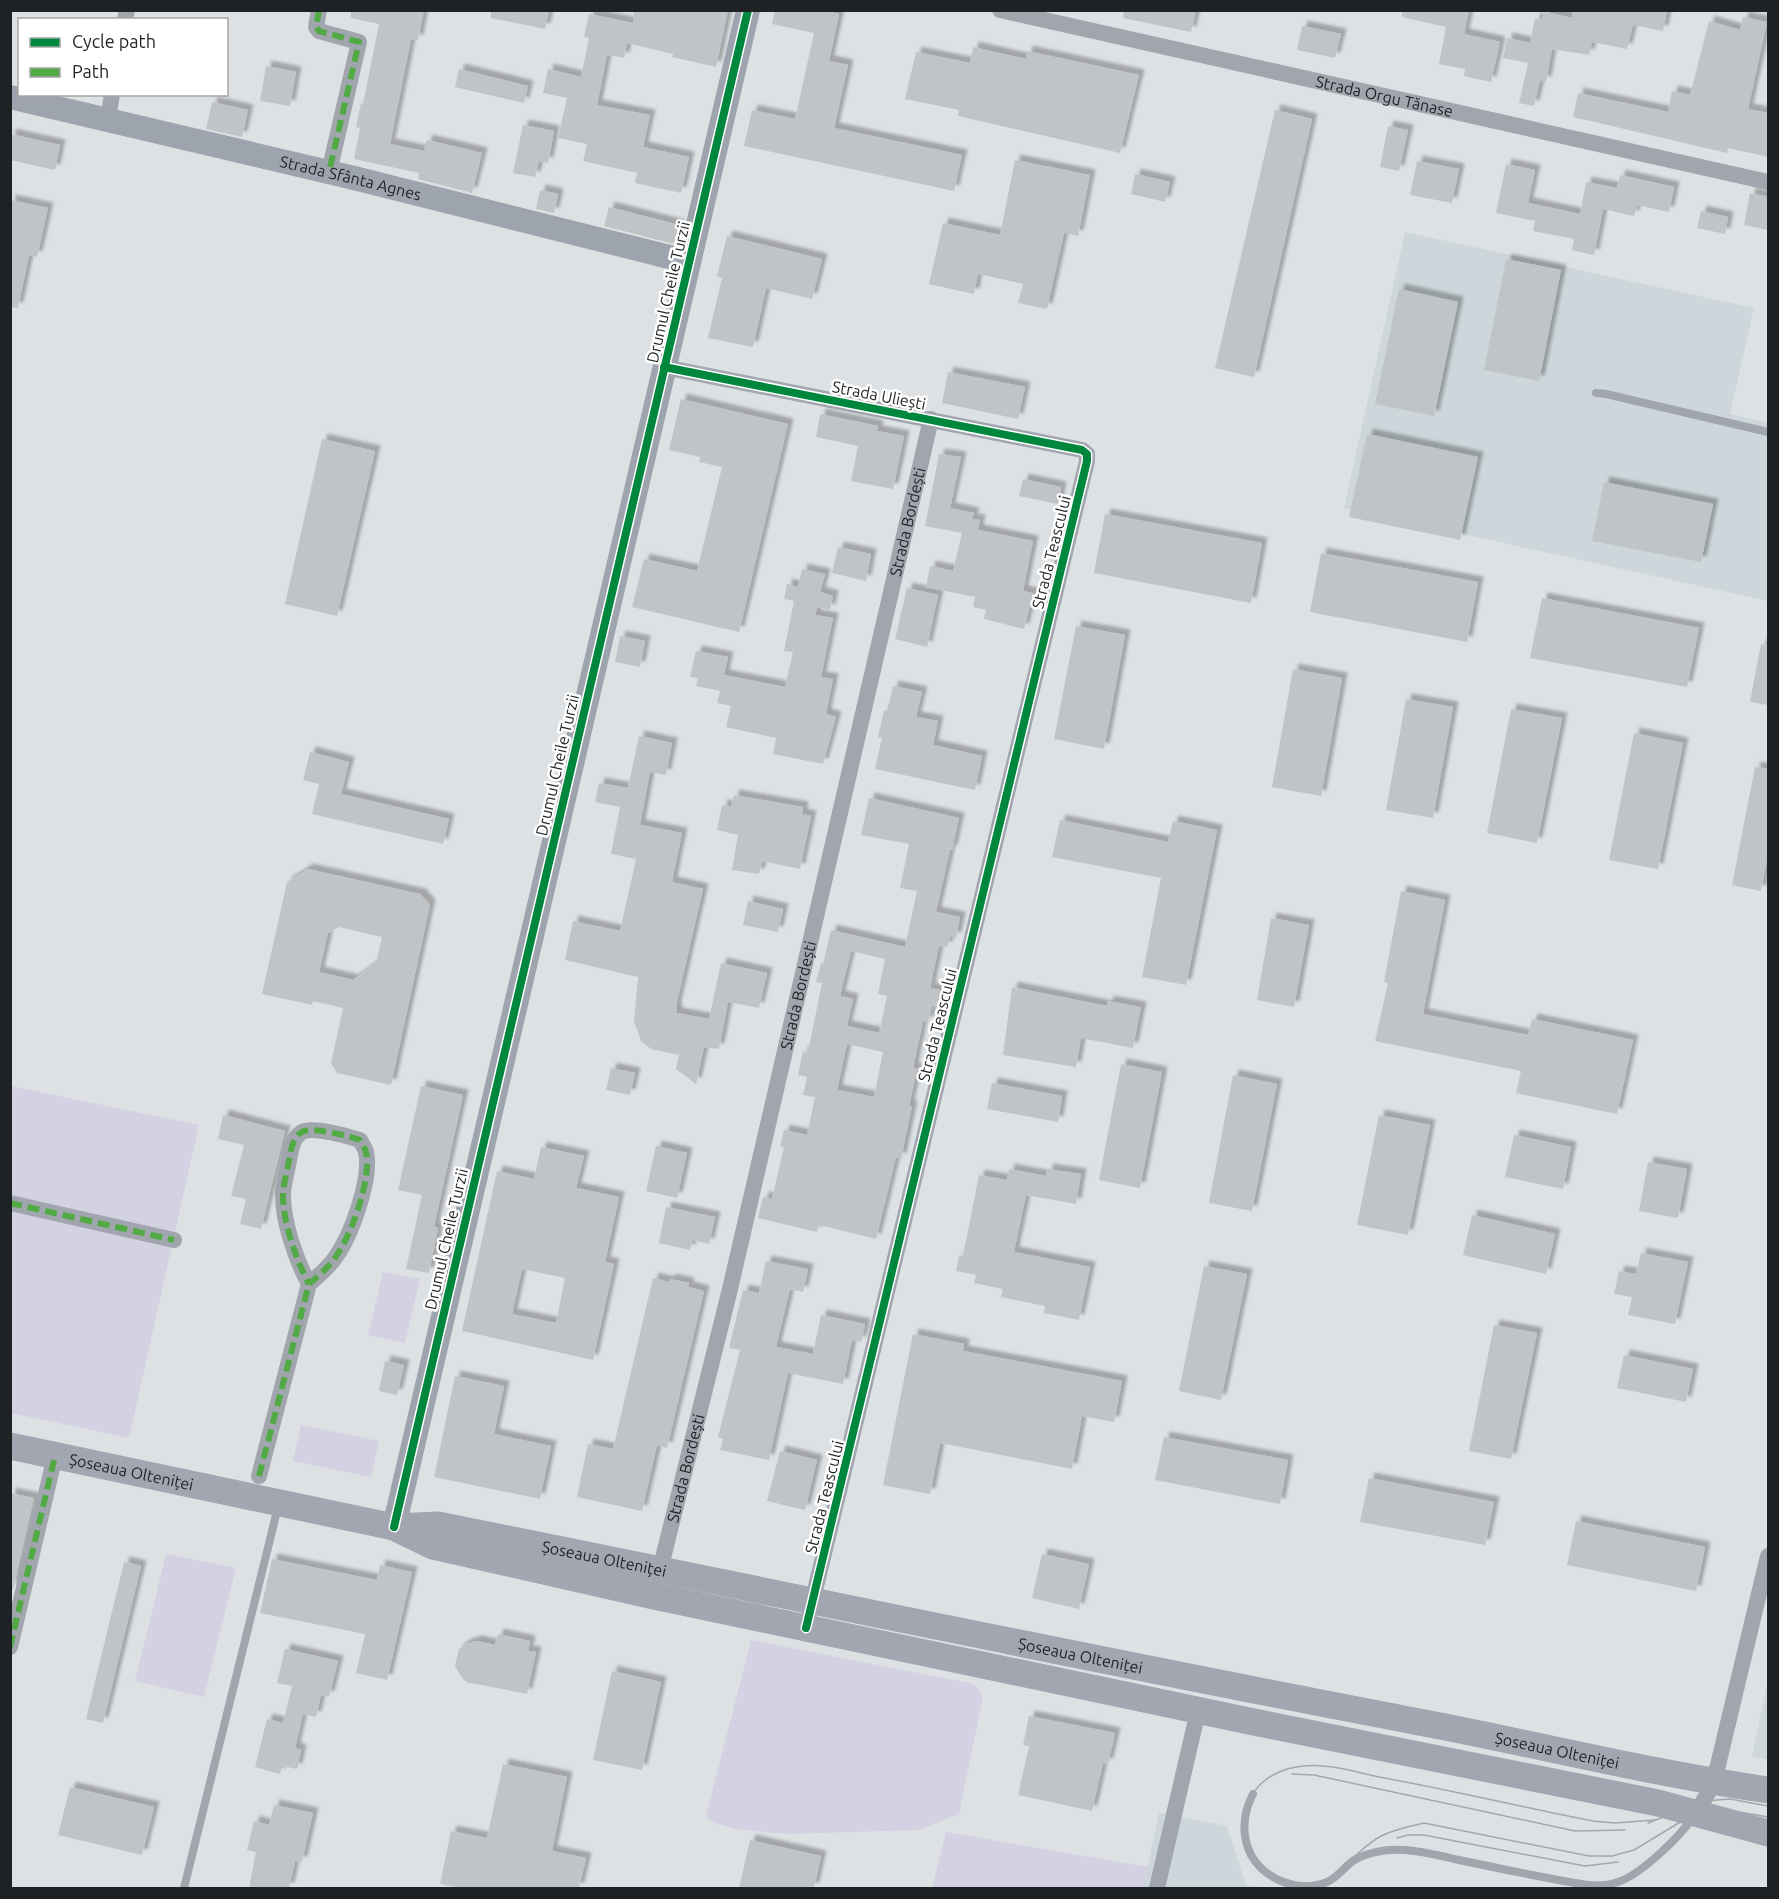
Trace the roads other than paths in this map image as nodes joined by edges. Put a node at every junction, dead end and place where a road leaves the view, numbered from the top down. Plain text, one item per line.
1 (320, 10) edge
2 (748, 10) edge
3 (1000, 10) edge
4 (112, 96) edge
5 (10, 97) edge
6 (108, 120) junction
7 (329, 172) junction
8 (1768, 182) edge
9 (689, 262) junction
10 (664, 367) junction
11 (1596, 393) dead end
12 (931, 419) junction
13 (1768, 432) edge
14 (1087, 454) joint
15 (10, 1203) edge
16 (174, 1240) dead end
17 (309, 1284) junction
18 (10, 1446) edge
19 (55, 1456) junction
20 (259, 1476) dead end
21 (279, 1503) junction
22 (394, 1527) junction
23 (1768, 1556) edge
24 (660, 1570) junction
25 (812, 1602) junction
26 (806, 1628) junction
27 (10, 1647) edge
28 (1198, 1711) junction
29 (1712, 1781) junction
30 (1768, 1790) edge
31 (1253, 1794) dead end
32 (1697, 1812) junction
33 (1768, 1833) edge
34 (184, 1888) edge
35 (1157, 1888) edge

1 - 7 street
2 - 9 street, Drumul Cheile Turzii
3 - 8 street, Strada Orgu Tănase
4 - 6 street
5 - 6 street, Strada Sfânta Agnes
6 - 7 street, Strada Sfânta Agnes
7 - 9 street, Strada Sfânta Agnes
9 - 10 street, Drumul Cheile Turzii
10 - 12 street, Strada Uliești
10 - 22 street, Drumul Cheile Turzii
11 - 13 lane
12 - 14 street, Strada Uliești
12 - 24 street, Strada Bordești
14 - 25 street, Strada Teascului
15 - 16 street
17 - 17 street
17 - 20 street
18 - 19 main road, Șoseaua Olteniței
19 - 21 main road, Șoseaua Olteniței
19 - 27 street
21 - 22 main road, Șoseaua Olteniței
21 - 34 lane
22 - 24 main road, Șoseaua Olteniței
22 - 26 main road, Șoseaua Olteniței
23 - 29 street
24 - 25 main road, Șoseaua Olteniței
25 - 26 street, Strada Teascului
25 - 29 main road, Șoseaua Olteniței
26 - 28 main road, Șoseaua Olteniței
28 - 32 main road, Șoseaua Olteniței
28 - 35 street
29 - 30 main road, Șoseaua Olteniței
29 - 32 street
31 - 32 lane
32 - 33 main road, Șoseaua Olteniței

